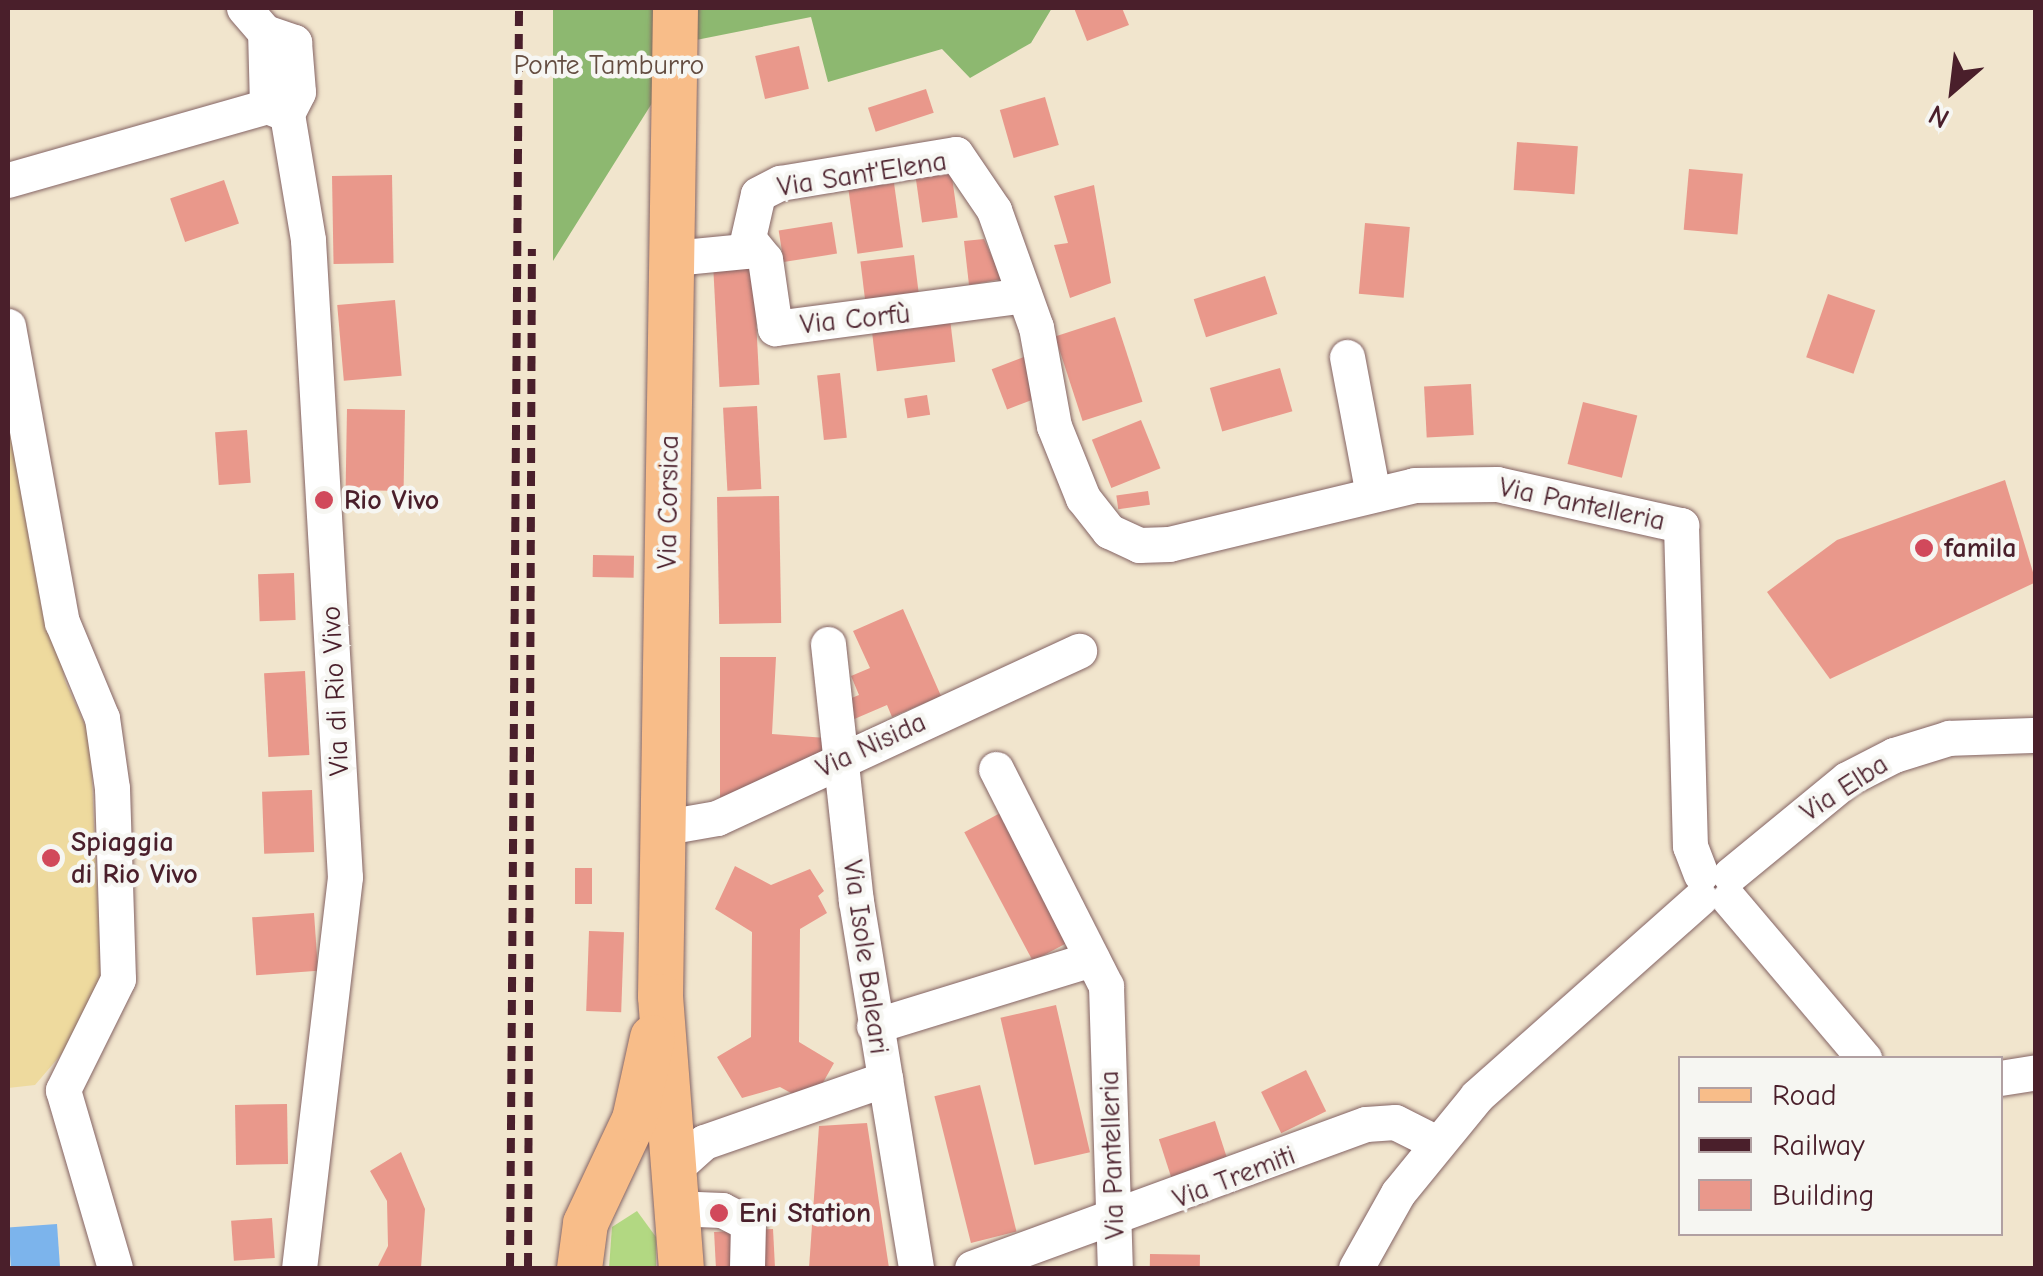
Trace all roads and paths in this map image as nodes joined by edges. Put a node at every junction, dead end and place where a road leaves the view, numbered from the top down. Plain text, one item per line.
1 (675, 8) edge
2 (255, 20) edge
3 (277, 110) junction
4 (8, 180) edge
5 (752, 242) junction
6 (674, 258) junction
7 (1024, 295) junction
8 (8, 326) edge
9 (1347, 357) dead end
10 (1373, 494) junction
11 (1138, 545) joint
12 (828, 644) dead end
13 (1079, 651) dead end
14 (2036, 736) edge
15 (842, 758) junction
16 (996, 768) dead end
17 (660, 828) junction
18 (1715, 887) junction
19 (1092, 958) junction
20 (660, 996) junction
21 (874, 1026) junction
22 (1862, 1056) edge
23 (2036, 1072) edge
24 (2003, 1078) edge
25 (885, 1079) junction
26 (1447, 1132) junction
27 (673, 1188) junction
28 (600, 1199) junction
29 (1115, 1222) junction
30 (116, 1268) edge
31 (299, 1268) edge
32 (580, 1268) edge
33 (681, 1268) edge
34 (747, 1268) edge
35 (916, 1268) edge
36 (972, 1268) edge
37 (1115, 1268) edge
38 (1356, 1268) edge

1 - 6 main road, Via Corsica
2 - 3 street, Via di Rio Vivo
3 - 4 street
3 - 31 street, Via di Rio Vivo
5 - 6 street
5 - 7 street, Via Corfù
5 - 7 street, Via Sant'Elena
6 - 17 main road, Via Corsica
7 - 11 street, Via Sant'Elena
8 - 30 street
9 - 10 street
10 - 11 street, Via Pantelleria
10 - 18 street, Via Pantelleria
12 - 15 street, Via Isole Baleari
13 - 15 street, Via Nisida
14 - 18 street, Via Elba
15 - 17 street, Via Nisida
15 - 21 street, Via Isole Baleari
16 - 19 street, Via Pantelleria
17 - 20 main road, Via Corsica
18 - 22 street
18 - 26 street, Via Elba
19 - 21 street
19 - 29 street, Via Pantelleria
20 - 27 main road, Via Corsica
20 - 28 main road, Via Corsica
21 - 25 street, Via Isole Baleari
23 - 24 street
25 - 27 street
25 - 35 street, Via Isole Baleari
26 - 29 street, Via Tremiti
26 - 38 street, Via Elba
27 - 28 main road
27 - 33 main road, Via Corsica
27 - 34 street
28 - 32 main road, Via Corsica
29 - 36 street, Via Tremiti
29 - 37 street, Via Pantelleria

